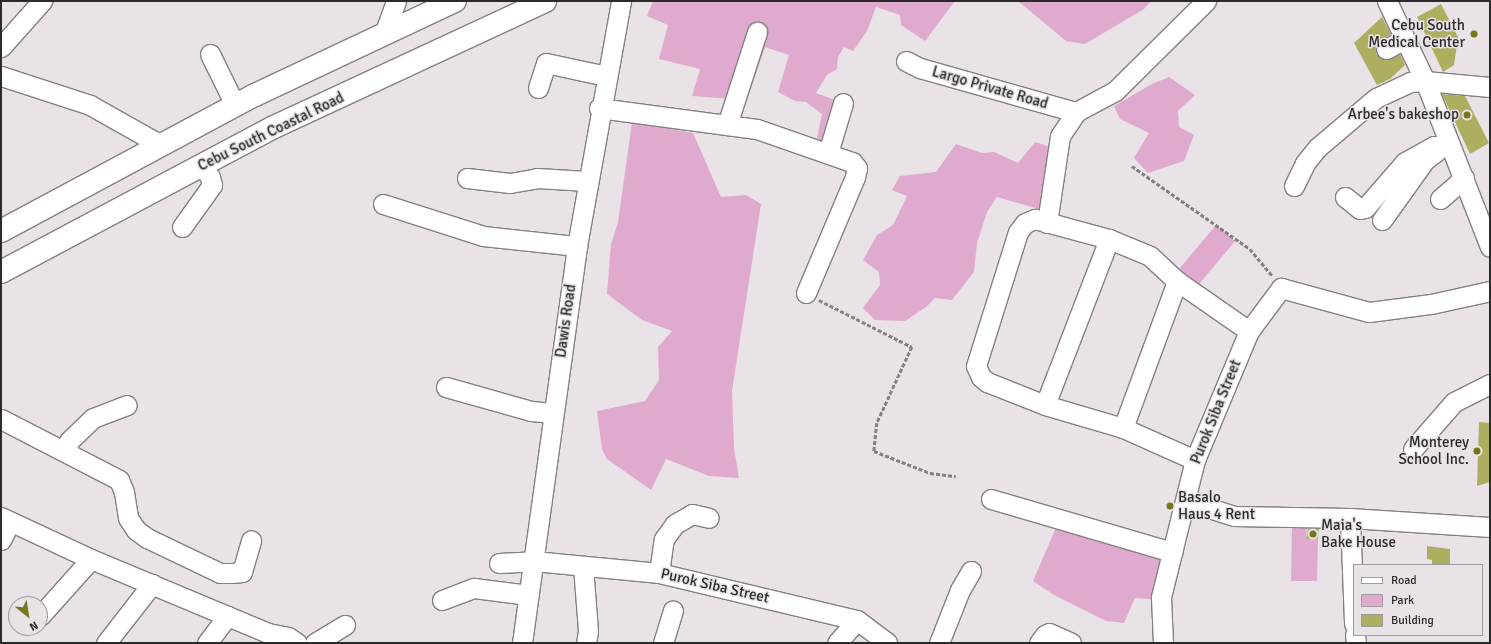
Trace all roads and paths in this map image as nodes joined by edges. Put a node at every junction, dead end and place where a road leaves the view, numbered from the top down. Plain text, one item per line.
1 (42, 1) edge
2 (396, 1) edge
3 (455, 1) edge
4 (545, 1) edge
5 (620, 1) edge
6 (1206, 1) edge
7 (1387, 1) edge
8 (758, 32) dead end
9 (384, 34) junction
10 (1405, 39) junction
11 (1, 47) edge
12 (1386, 50) dead end
13 (210, 54) dead end
14 (906, 61) dead end
15 (1, 76) edge
16 (606, 76) junction
17 (1426, 81) junction
18 (1489, 84) edge
19 (538, 88) dead end
20 (843, 103) dead end
21 (235, 105) junction
22 (599, 108) junction
23 (1076, 112) junction
24 (727, 125) junction
25 (1445, 144) junction
26 (161, 145) junction
27 (828, 153) junction
28 (202, 165) junction
29 (1132, 166) dead end
30 (466, 178) dead end
31 (1464, 178) junction
32 (587, 181) junction
33 (1294, 186) dead end
34 (1345, 197) dead end
35 (1440, 199) dead end
36 (383, 204) dead end
37 (1382, 220) dead end
38 (1047, 223) junction
39 (182, 227) dead end
40 (1, 231) edge
41 (1109, 239) junction
42 (577, 246) junction
43 (1490, 247) edge
44 (1, 272) edge
45 (1177, 282) junction
46 (1284, 287) junction
47 (1490, 291) edge
48 (806, 293) joint
49 (1249, 331) junction
50 (1490, 384) edge
51 (446, 387) dead end
52 (127, 405) dead end
53 (1044, 406) junction
54 (553, 412) junction
55 (1, 419) edge
56 (1123, 428) junction
57 (1413, 449) dead end
58 (66, 452) junction
59 (1195, 460) junction
60 (956, 476) dead end
61 (991, 499) dead end
62 (1187, 501) junction
63 (709, 518) dead end
64 (1350, 518) junction
65 (6, 519) edge
66 (1490, 527) edge
67 (1, 540) edge
68 (251, 540) dead end
69 (1172, 552) junction
70 (91, 559) junction
71 (534, 561) junction
72 (499, 564) dead end
73 (583, 566) junction
74 (971, 571) dead end
75 (659, 573) junction
76 (152, 584) junction
77 (529, 595) junction
78 (1353, 598) edge
79 (442, 600) dead end
80 (48, 607) edge
81 (673, 610) dead end
82 (227, 616) junction
83 (857, 620) junction
84 (345, 625) dead end
85 (106, 643) edge
86 (207, 643) edge
87 (297, 643) edge
88 (314, 643) edge
89 (522, 643) edge
90 (586, 643) edge
91 (663, 643) edge
92 (837, 643) edge
93 (887, 643) edge
94 (939, 643) edge
95 (1039, 643) edge
96 (1071, 643) edge
97 (1163, 643) edge

1 - 11 street
2 - 9 street
3 - 9 highway
4 - 28 highway, Cebu South Coastal Road
5 - 16 street, Dawis Road
6 - 23 street
7 - 10 street
8 - 24 street
9 - 21 highway
10 - 12 street
10 - 17 street
13 - 21 street
14 - 23 street, Largo Private Road
15 - 26 street
16 - 19 street
16 - 22 street, Dawis Road
17 - 18 street
17 - 25 street
17 - 33 street
20 - 27 street
21 - 26 highway
22 - 24 street
22 - 32 street, Dawis Road
23 - 38 street
24 - 27 street
25 - 31 street
25 - 34 street
25 - 37 street
26 - 40 highway
27 - 48 street
28 - 39 street
28 - 44 highway, Cebu South Coastal Road
29 - 46 path
30 - 32 street
31 - 35 street
31 - 43 street
32 - 42 street, Dawis Road
36 - 42 street
38 - 41 street
38 - 53 street
41 - 45 street
41 - 53 street
42 - 54 street, Dawis Road
45 - 49 street
45 - 56 street
46 - 47 street
46 - 49 street, Purok Siba Street
48 - 60 path
49 - 59 street, Purok Siba Street
50 - 57 street
51 - 54 street
52 - 58 street
53 - 56 street
54 - 71 street, Dawis Road
55 - 58 street
56 - 59 street
58 - 68 street
59 - 62 street, Purok Siba Street
61 - 69 street
62 - 64 street
62 - 69 street, Purok Siba Street
63 - 75 street
64 - 66 street
64 - 78 street
65 - 67 street
65 - 70 street
69 - 97 street, Purok Siba Street
70 - 76 street
70 - 80 street
71 - 72 street, Purok Siba Street
71 - 73 street, Purok Siba Street
71 - 77 street, Dawis Road
73 - 75 street, Purok Siba Street
73 - 90 street
74 - 94 street
75 - 83 street, Purok Siba Street
76 - 82 street
76 - 85 street
77 - 79 street
77 - 89 street, Dawis Road
81 - 91 street
82 - 86 street
82 - 87 street
83 - 92 street
83 - 93 street, Purok Siba Street
84 - 88 street
95 - 96 street

